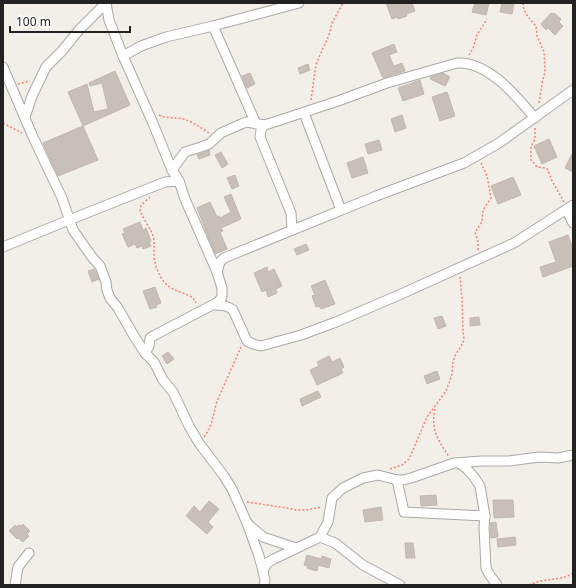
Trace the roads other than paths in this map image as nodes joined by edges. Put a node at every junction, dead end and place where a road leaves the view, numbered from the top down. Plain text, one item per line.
1 (106, 3) edge
2 (299, 3) edge
3 (212, 26) junction
4 (123, 56) junction
5 (3, 66) edge
6 (573, 90) edge
7 (307, 112) junction
8 (25, 117) junction
9 (536, 117) junction
10 (260, 125) junction
11 (172, 170) junction
12 (179, 181) junction
13 (570, 207) edge
14 (341, 210) junction
15 (69, 220) junction
16 (573, 223) edge
17 (292, 230) junction
18 (3, 247) edge
19 (217, 272) junction
20 (214, 305) junction
21 (145, 353) junction
22 (573, 454) edge
23 (456, 463) junction
24 (397, 480) junction
25 (485, 516) junction
26 (247, 523) junction
27 (320, 536) junction
28 (296, 548) junction
29 (29, 553) dead end
30 (263, 571) junction
31 (15, 585) edge
32 (264, 585) edge
33 (400, 585) edge
34 (497, 585) edge

1 - 4 street
1 - 8 street
2 - 3 street
3 - 4 street
3 - 10 street
4 - 11 street
5 - 8 street
6 - 9 street
7 - 9 street
7 - 10 street
7 - 14 street
8 - 15 street
9 - 14 street
10 - 11 street
10 - 17 street
11 - 12 street
12 - 15 street
12 - 19 street
13 - 16 street
13 - 20 street
14 - 17 street
15 - 18 street
15 - 21 street
17 - 19 street
19 - 20 street
20 - 21 street
21 - 26 street
22 - 23 street
23 - 24 street
23 - 25 street
24 - 25 street
24 - 27 street
25 - 34 street
26 - 28 street
26 - 30 street
27 - 28 street
27 - 33 street
28 - 30 street
29 - 31 street
30 - 32 street

